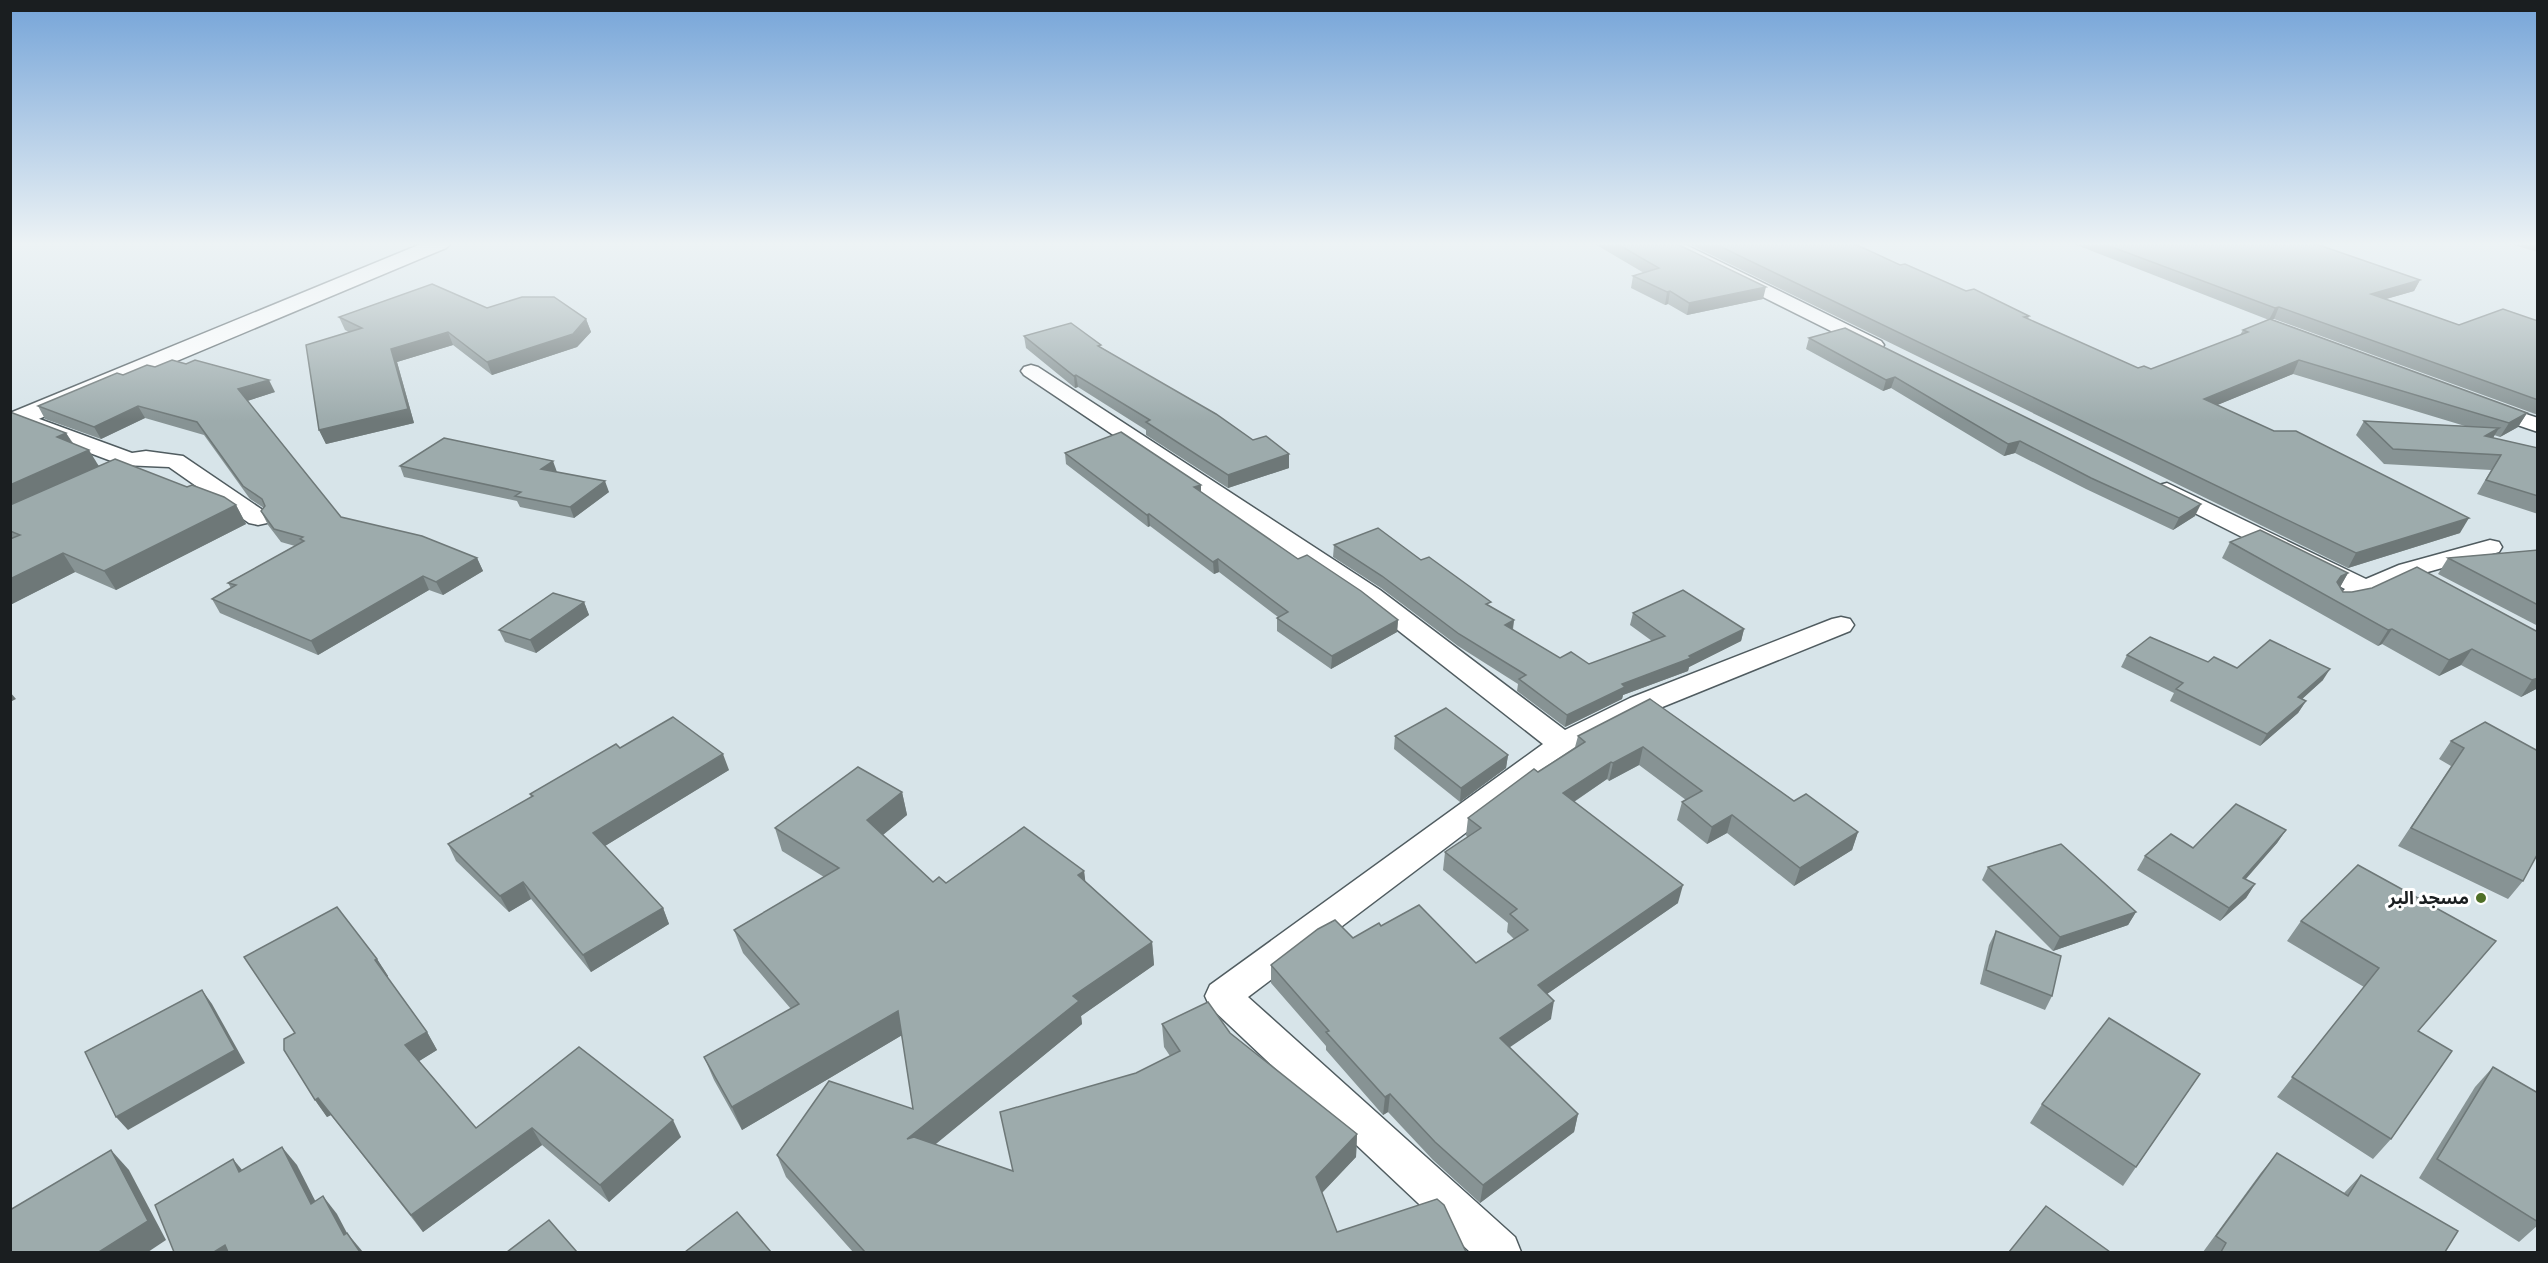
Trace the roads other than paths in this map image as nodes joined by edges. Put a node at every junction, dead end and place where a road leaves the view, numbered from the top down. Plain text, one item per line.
1 (297, 303) edge
2 (1789, 303) edge
3 (1896, 356) edge
4 (1031, 371) dead end
5 (2471, 401) edge
6 (16, 421) edge
7 (2538, 426) edge
8 (146, 458) junction
9 (104, 477) edge
10 (2153, 483) edge
11 (258, 518) dead end
12 (2490, 547) dead end
13 (2409, 570) junction
14 (2438, 586) edge
15 (2367, 590) junction
16 (2343, 599) edge
17 (1840, 625) dead end
18 (1563, 744) junction
19 (1500, 1252) edge

1 - 6 main road
2 - 3 street
4 - 18 street
5 - 7 street
6 - 8 street
8 - 9 street
8 - 11 street
10 - 15 street
12 - 13 street
13 - 14 street
13 - 15 street
15 - 16 street
17 - 18 street
18 - 19 street

